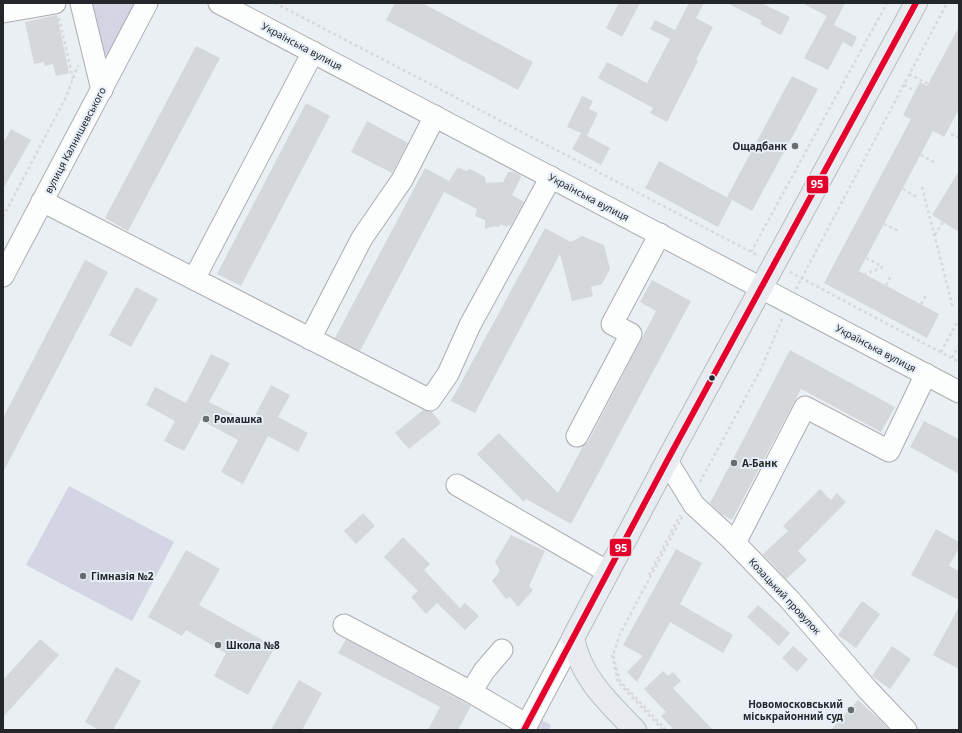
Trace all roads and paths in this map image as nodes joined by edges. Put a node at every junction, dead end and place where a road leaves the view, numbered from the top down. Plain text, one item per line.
1 (81, 3) edge
2 (147, 3) edge
3 (219, 3) edge
4 (276, 3) edge
5 (887, 3) edge
6 (916, 3) edge
7 (947, 3) edge
8 (52, 4) edge
9 (3, 12) edge
10 (312, 52) junction
11 (80, 62) dead end
12 (909, 74) junction
13 (73, 80) junction
14 (904, 85) junction
15 (102, 90) junction
16 (915, 91) dead end
17 (942, 91) dead end
18 (435, 116) junction
19 (951, 134) dead end
20 (959, 138) edge
21 (921, 155) dead end
22 (936, 163) dead end
23 (551, 177) junction
24 (922, 188) dead end
25 (903, 189) dead end
26 (917, 197) dead end
27 (42, 201) junction
28 (3, 217) edge
29 (943, 222) dead end
30 (884, 224) dead end
31 (899, 231) dead end
32 (660, 234) junction
33 (935, 235) junction
34 (866, 258) dead end
35 (892, 274) dead end
36 (3, 276) edge
37 (858, 277) dead end
38 (194, 279) junction
39 (802, 279) junction
40 (886, 285) dead end
41 (762, 287) junction
42 (927, 294) dead end
43 (789, 302) junction
44 (921, 304) dead end
45 (953, 308) dead end
46 (959, 319) edge
47 (310, 339) junction
48 (959, 345) edge
49 (941, 352) junction
50 (952, 358) junction
51 (959, 362) edge
52 (926, 374) junction
53 (959, 392) edge
54 (576, 436) dead end
55 (667, 461) junction
56 (457, 485) dead end
57 (690, 498) junction
58 (735, 542) junction
59 (608, 572) junction
60 (344, 625) dead end
61 (574, 638) junction
62 (502, 650) dead end
63 (471, 692) junction
64 (526, 727) edge
65 (635, 730) edge
66 (665, 730) edge
67 (906, 730) edge

1 - 15 street
2 - 15 street, вулиця Калнишевського
3 - 10 street, Українська вулиця
4 - 5 path
6 - 41 highway
7 - 12 path
8 - 9 street
8 - 13 path
10 - 18 street, Українська вулиця
10 - 38 street
11 - 13 path
12 - 14 path
12 - 17 path
13 - 28 path
14 - 16 path
14 - 39 path
15 - 27 street, вулиця Калнишевського
18 - 23 street, Українська вулиця
18 - 47 street
19 - 20 path
21 - 22 path
23 - 32 street, Українська вулиця
23 - 47 street
24 - 33 path
25 - 26 path
27 - 36 street, вулиця Калнишевського
27 - 38 street
29 - 33 path
30 - 31 path
32 - 41 street, Українська вулиця
32 - 54 street
33 - 45 path
34 - 37 path
35 - 40 path
38 - 47 street
39 - 43 path
39 - 49 path
41 - 43 street, Українська вулиця
41 - 55 highway
42 - 44 path
43 - 52 street, Українська вулиця
43 - 57 path
46 - 49 path
48 - 50 path
49 - 50 path
50 - 51 path
52 - 53 street, Українська вулиця
52 - 58 street
55 - 57 street, Козацький провулок
55 - 59 highway
56 - 59 street
57 - 58 street, Козацький провулок
57 - 66 path
58 - 67 street, Козацький провулок
59 - 61 highway
60 - 63 street
61 - 64 street
61 - 65 highway
62 - 63 street
63 - 64 street

